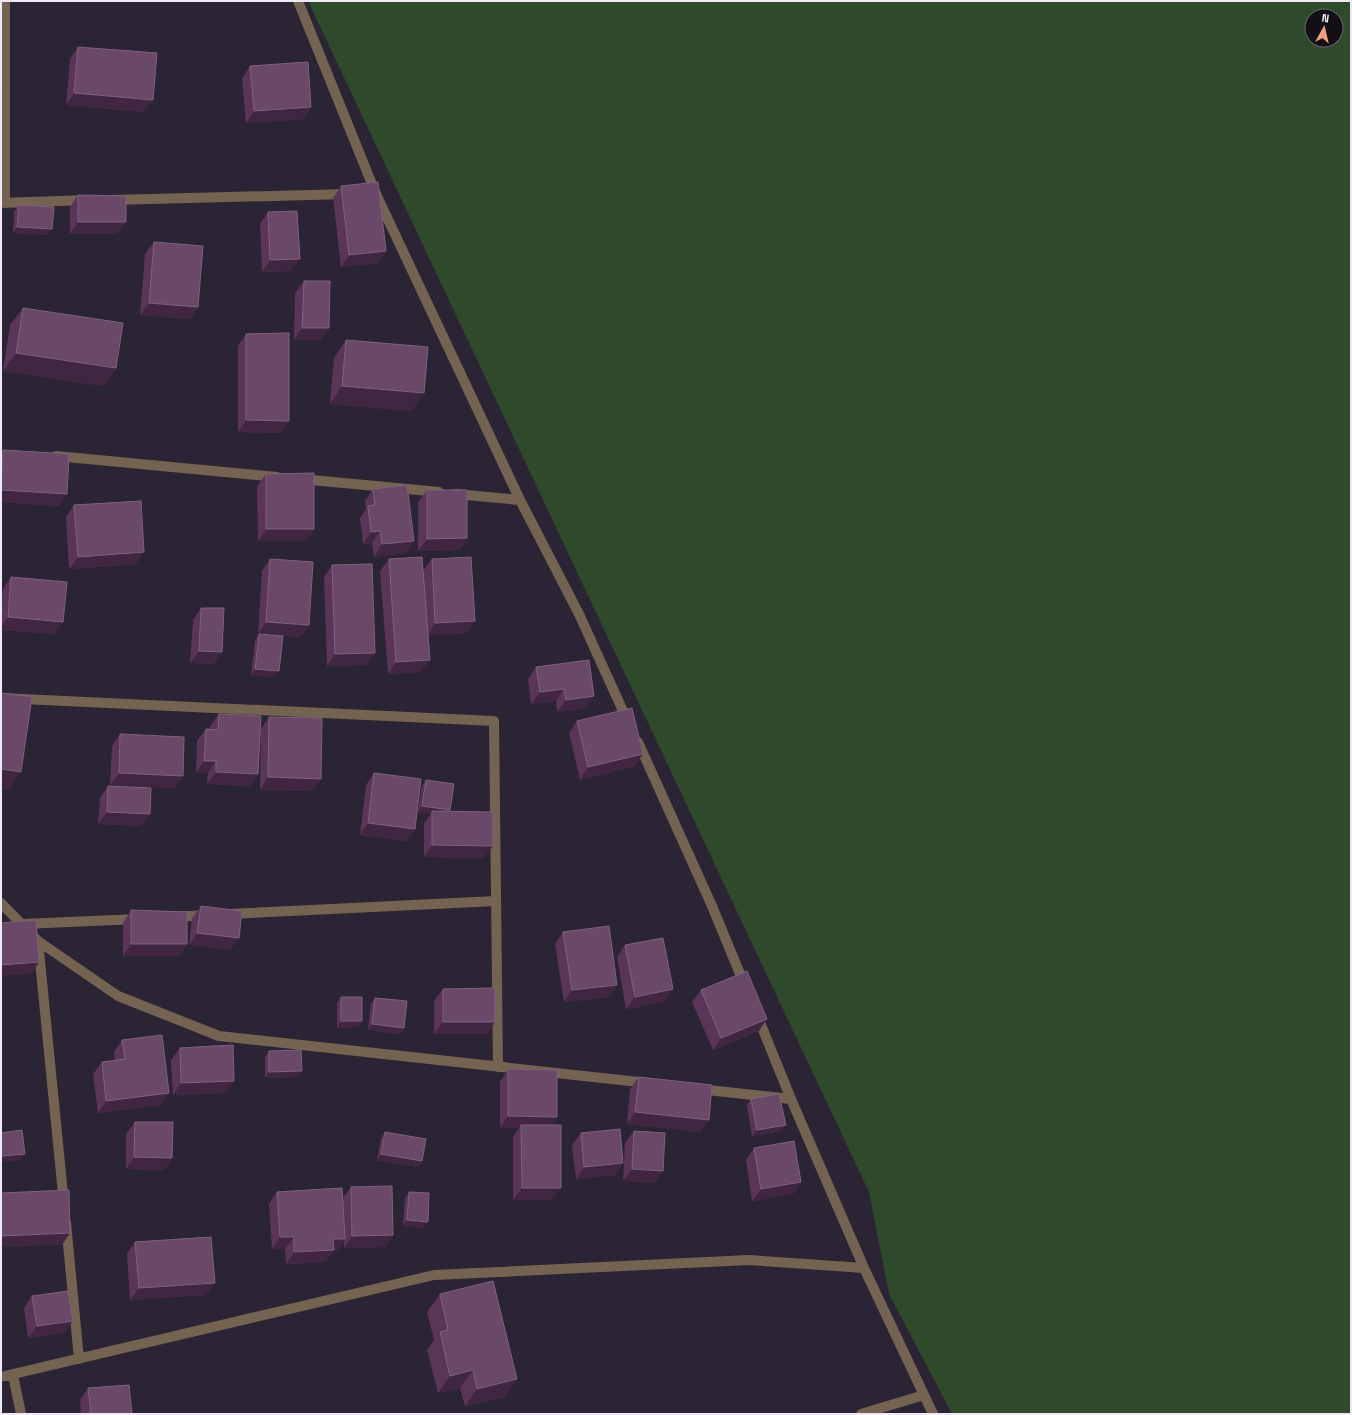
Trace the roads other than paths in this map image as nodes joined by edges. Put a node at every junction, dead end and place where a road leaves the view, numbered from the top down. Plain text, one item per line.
1 (5, 1) edge
2 (298, 1) edge
3 (368, 194) junction
4 (3, 202) edge
5 (48, 455) edge
6 (520, 500) junction
7 (1, 698) edge
8 (496, 901) junction
9 (1, 903) edge
10 (164, 917) edge
11 (148, 918) edge
12 (22, 924) junction
13 (38, 941) junction
14 (498, 1067) junction
15 (656, 1084) edge
16 (688, 1088) edge
17 (791, 1099) junction
18 (864, 1268) junction
19 (79, 1359) junction
20 (13, 1374) junction
21 (1, 1377) edge
22 (924, 1395) junction
23 (21, 1414) edge
24 (861, 1414) edge
25 (933, 1414) edge

1 - 4 street
2 - 3 street
3 - 4 street
3 - 6 street
5 - 6 street
6 - 17 street
7 - 8 street
8 - 10 street
8 - 14 street
9 - 12 street
11 - 12 street
12 - 13 street
13 - 14 street
13 - 19 street
14 - 15 street
16 - 17 street
17 - 18 street
18 - 19 street
18 - 22 street
19 - 20 street
20 - 21 street
20 - 23 street
22 - 24 street
22 - 25 street

